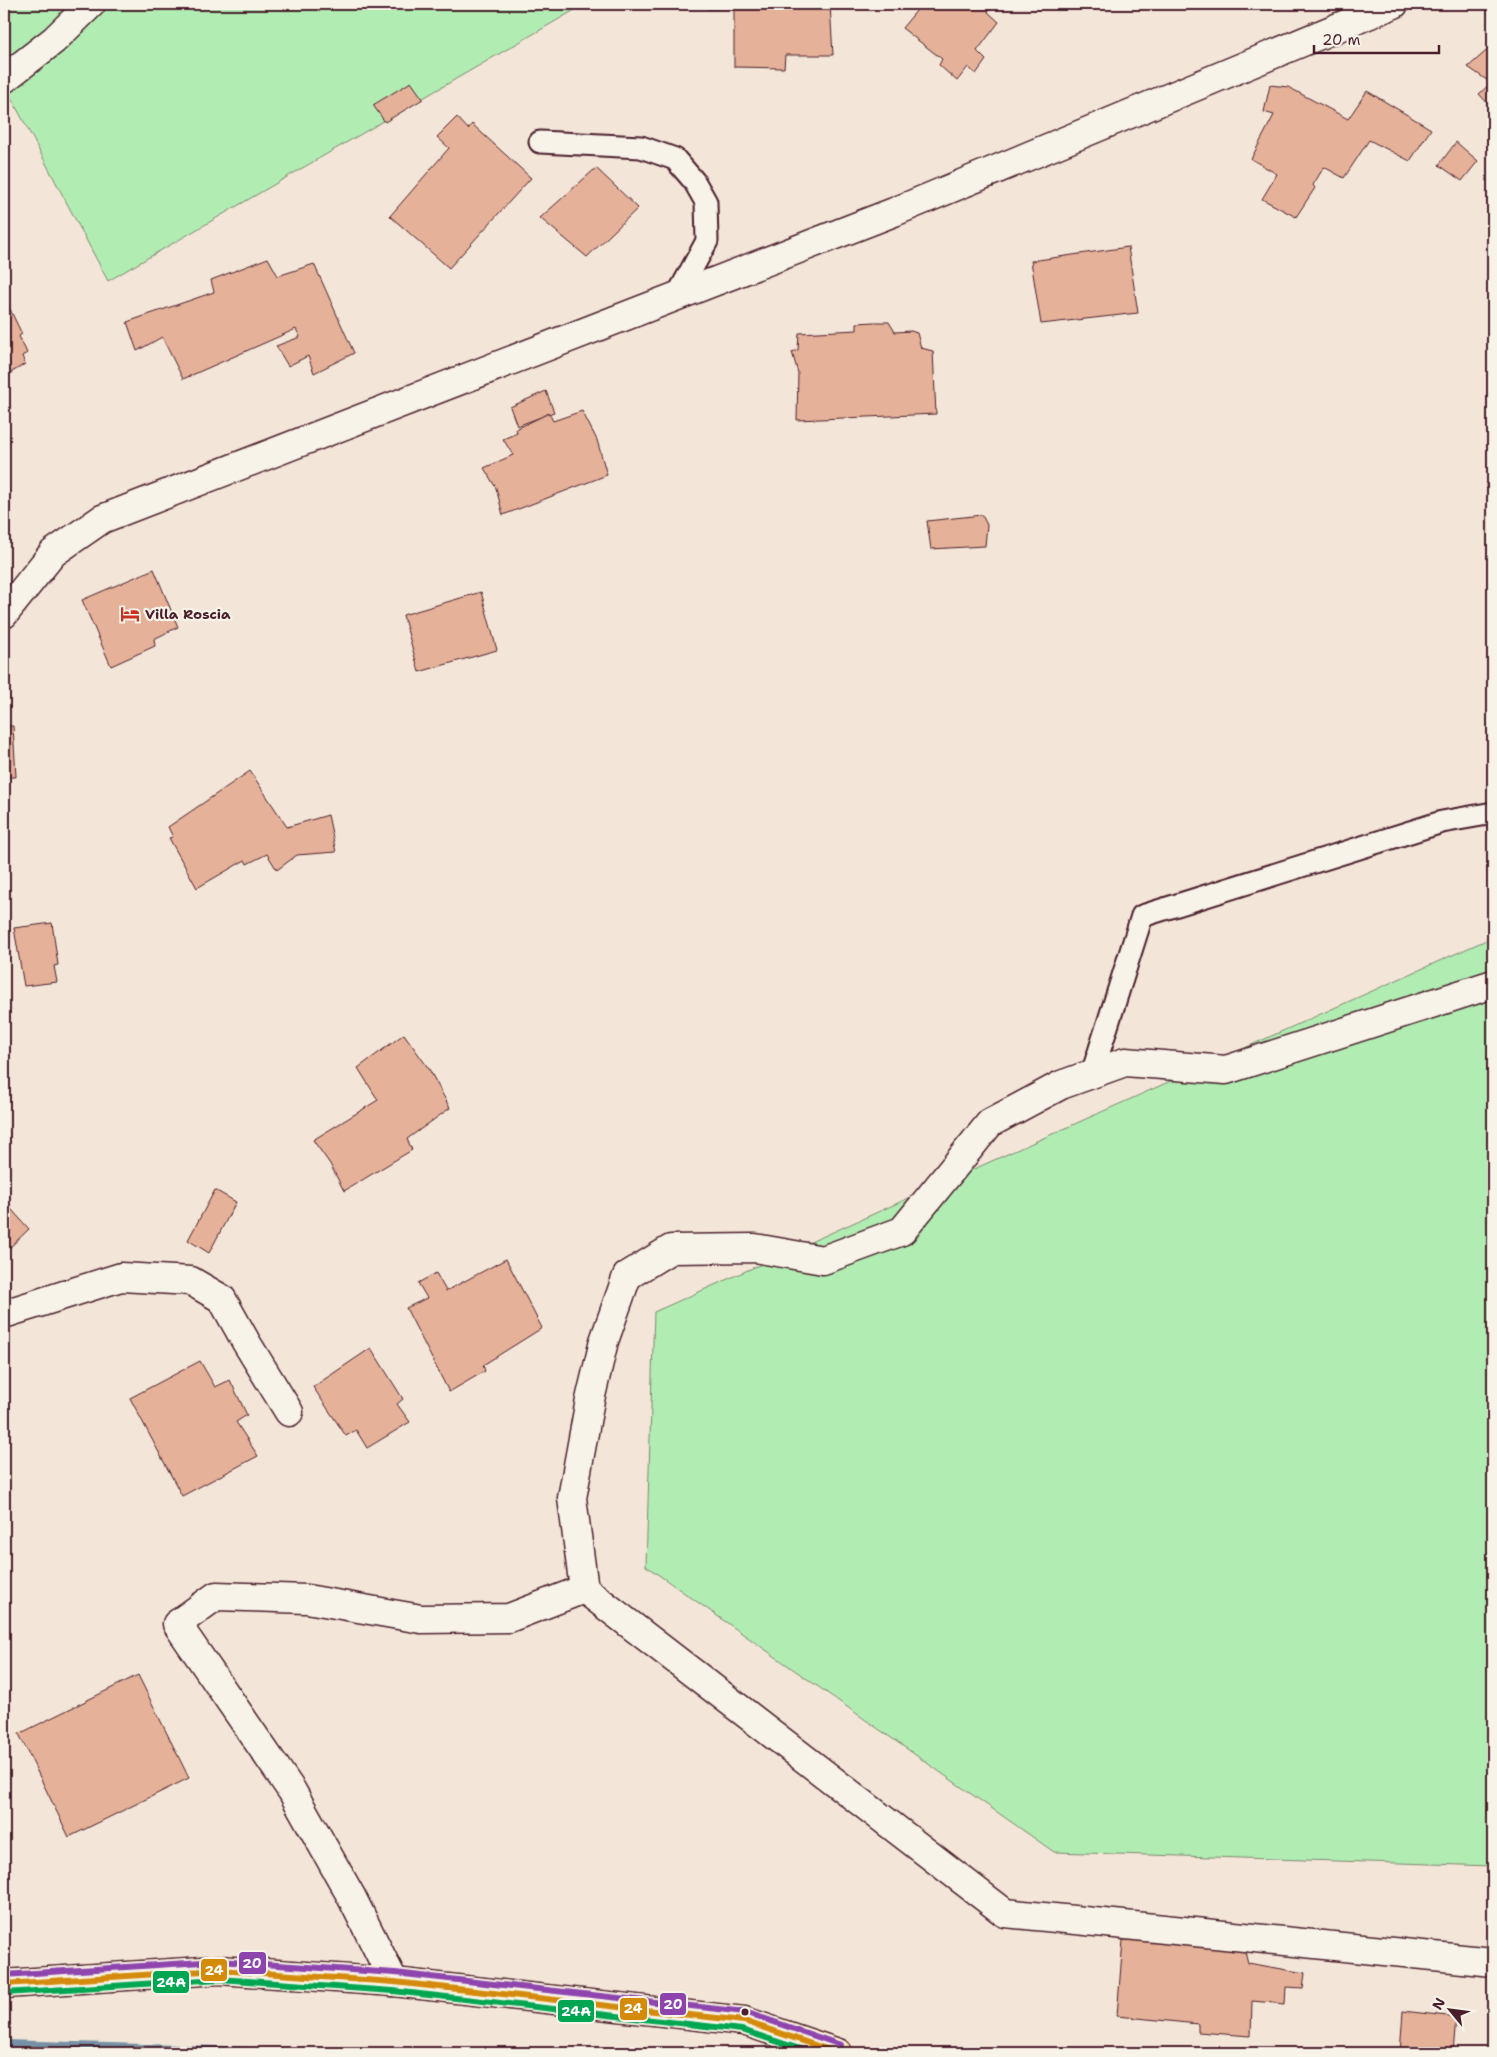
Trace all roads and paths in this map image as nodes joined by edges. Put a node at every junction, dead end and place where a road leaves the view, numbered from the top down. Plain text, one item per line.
1 (91, 4) edge
2 (1394, 4) edge
3 (4, 79) edge
4 (540, 142) dead end
5 (677, 296) junction
6 (4, 614) edge
7 (1493, 812) edge
8 (1493, 984) edge
9 (1092, 1074) junction
10 (4, 1314) edge
11 (289, 1412) dead end
12 (584, 1589) junction
13 (1493, 1962) edge
14 (394, 1982) junction
15 (4, 1984) edge
16 (838, 2053) edge

1 - 3 street
2 - 5 street
4 - 5 lane
5 - 6 street
7 - 9 lane
8 - 9 street
9 - 12 street
10 - 11 street
12 - 13 street
12 - 14 street
14 - 15 main road
14 - 16 main road

